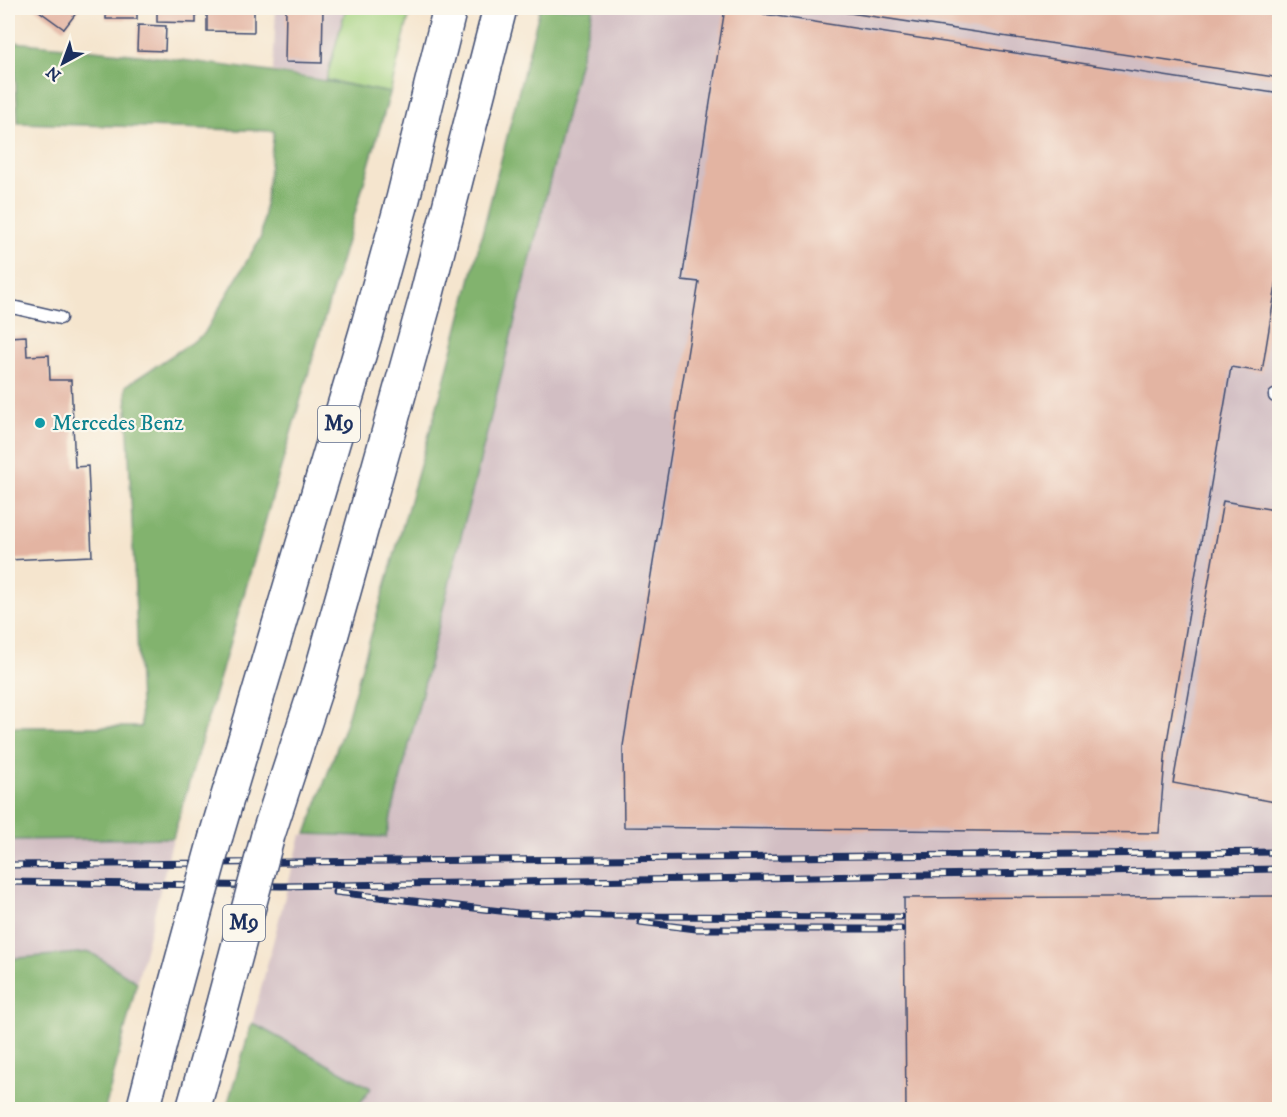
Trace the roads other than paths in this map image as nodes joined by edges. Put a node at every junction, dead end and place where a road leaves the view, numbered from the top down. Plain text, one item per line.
1 (450, 8) edge
2 (500, 8) edge
3 (8, 306) edge
4 (60, 318) dead end
5 (143, 1110) edge
6 (192, 1110) edge

1 - 5 highway, M9, bridge
2 - 6 highway, M9, bridge
3 - 4 lane

